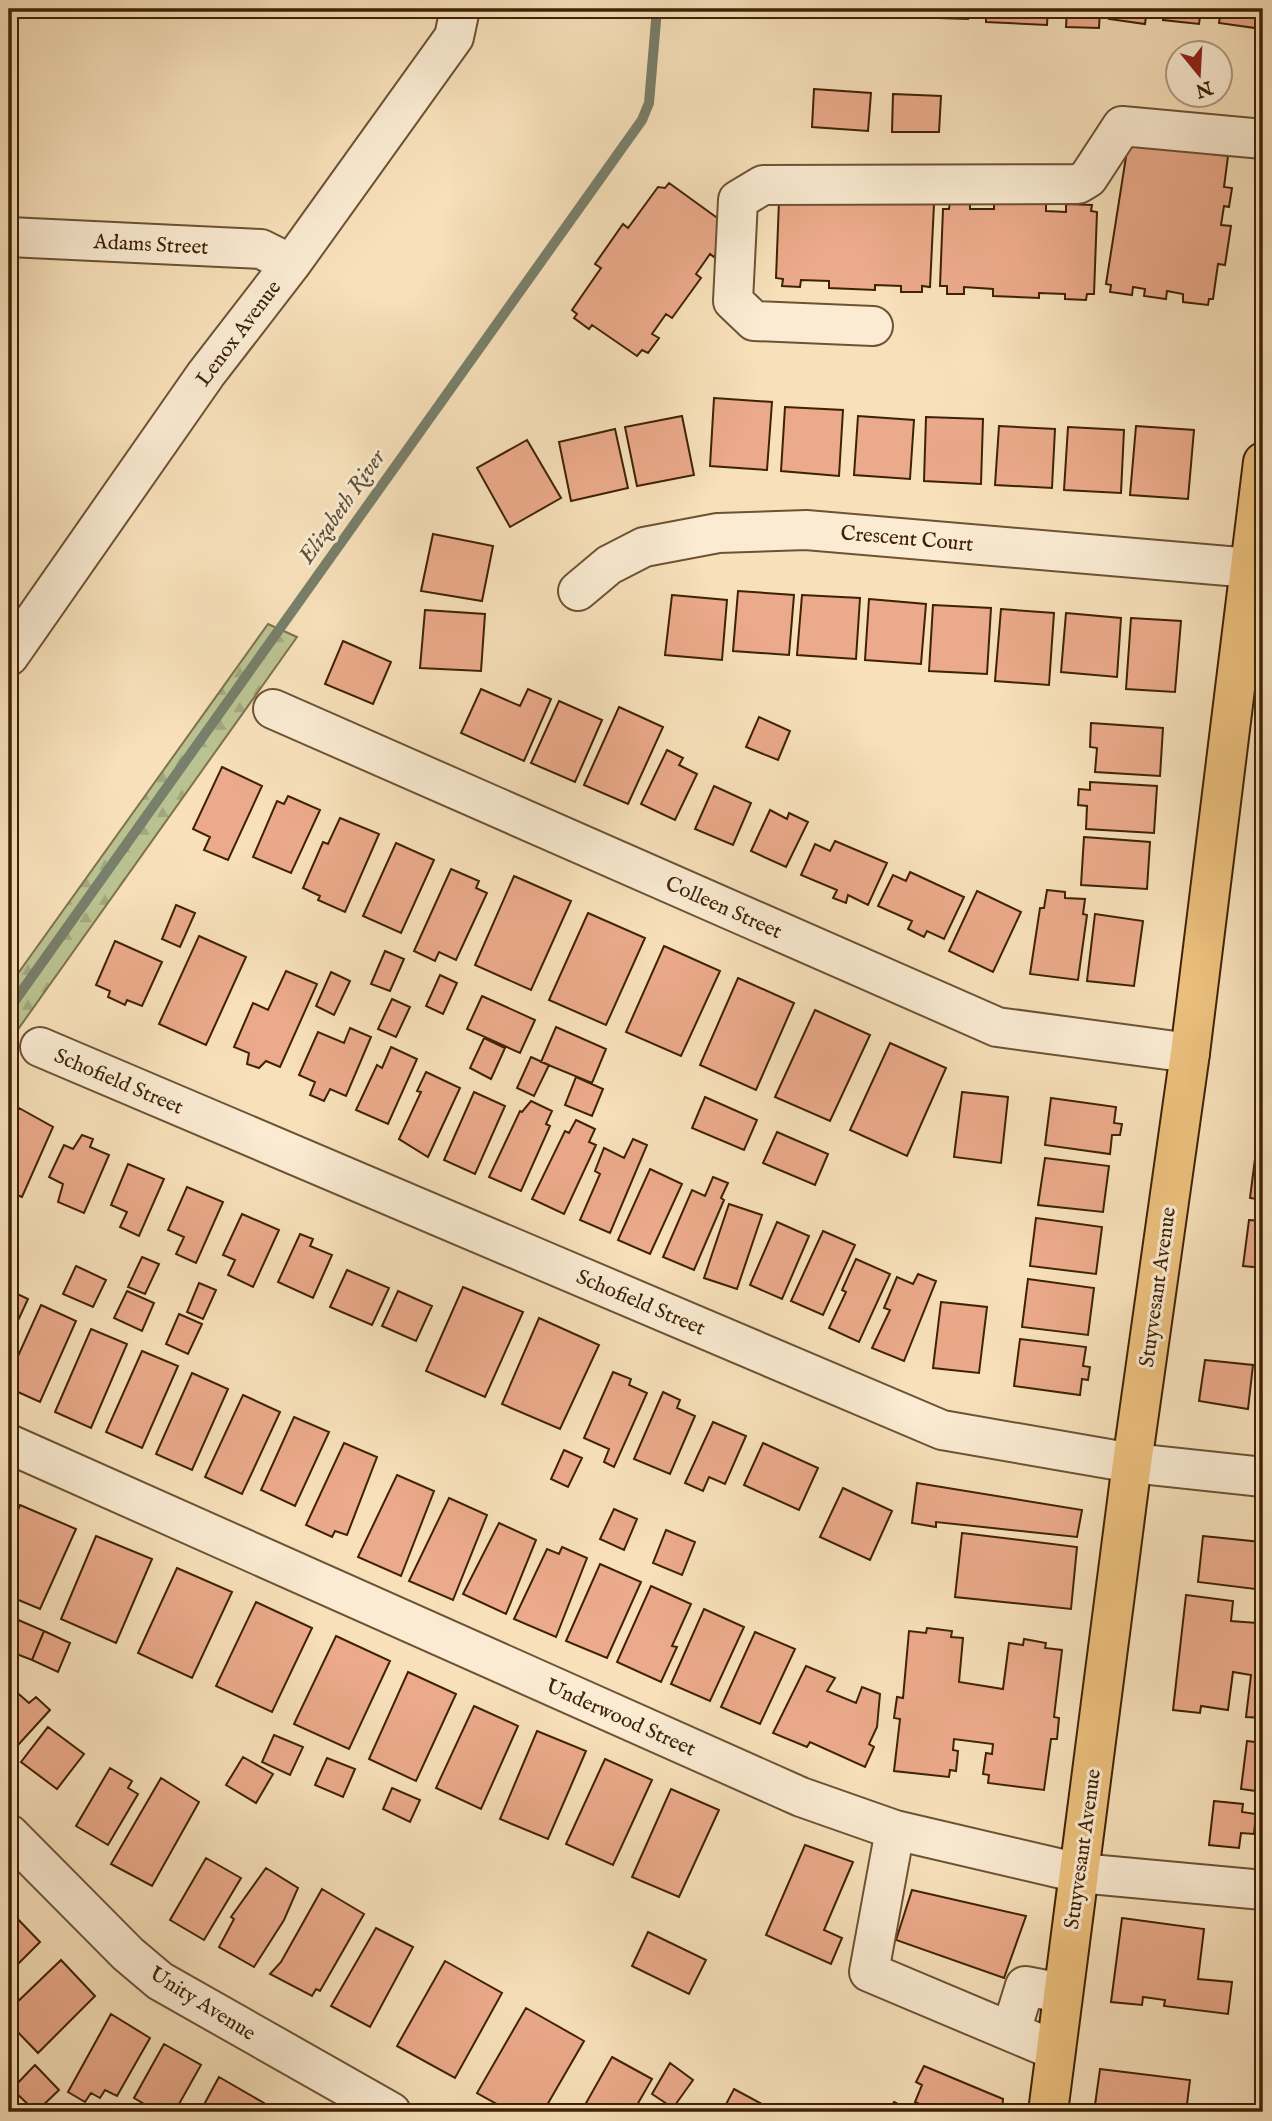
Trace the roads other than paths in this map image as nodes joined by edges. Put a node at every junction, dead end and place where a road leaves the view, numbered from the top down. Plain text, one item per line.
1 (460, 9) edge
2 (1263, 139) edge
3 (9, 237) edge
4 (291, 264) junction
5 (873, 326) dead end
6 (1263, 462) edge
7 (1256, 567) edge
8 (578, 591) dead end
9 (11, 649) edge
10 (273, 709) dead end
11 (40, 1047) dead end
12 (1190, 1053) junction
13 (9, 1444) edge
14 (1132, 1464) junction
15 (1263, 1477) edge
16 (895, 1830) junction
17 (9, 1834) edge
18 (1079, 1872) junction
19 (1263, 1890) edge
20 (1062, 1993) junction
21 (1011, 2031) junction
22 (1054, 2050) junction
23 (391, 2112) edge
24 (1048, 2112) edge

1 - 4 street, Lenox Avenue
2 - 5 street
3 - 4 street, Adams Street
4 - 9 street, Lenox Avenue
6 - 7 main road, Stuyvesant Avenue
7 - 8 street, Crescent Court
7 - 12 main road, Stuyvesant Avenue
10 - 12 street, Colleen Street
11 - 14 street, Schofield Street
12 - 14 main road, Stuyvesant Avenue
13 - 16 street, Underwood Street
14 - 15 street, Schofield Street
14 - 18 main road, Stuyvesant Avenue
16 - 18 street, Underwood Street
16 - 21 street
17 - 23 street, Unity Avenue
18 - 19 street, Underwood Street
18 - 20 main road, Stuyvesant Avenue
20 - 21 street
20 - 22 main road, Stuyvesant Avenue
21 - 22 street
22 - 24 main road, Stuyvesant Avenue

